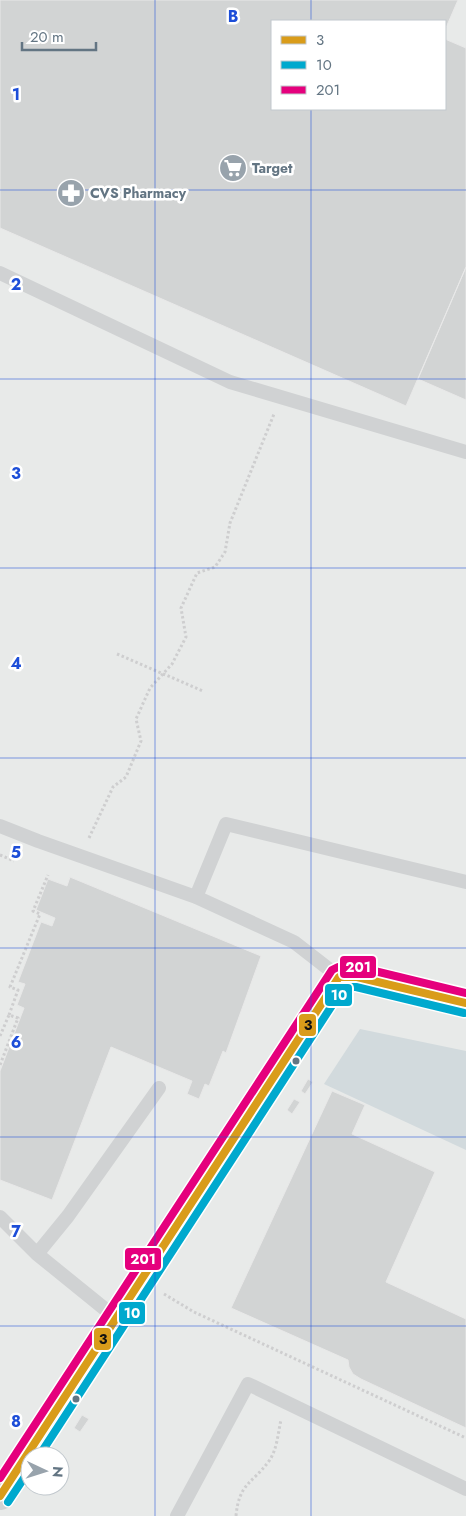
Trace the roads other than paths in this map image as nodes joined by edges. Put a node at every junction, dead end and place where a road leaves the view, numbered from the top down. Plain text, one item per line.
1 (0, 273) edge
2 (466, 452) edge
3 (0, 826) edge
4 (466, 882) edge
5 (196, 897) junction
6 (339, 977) junction
7 (466, 1003) edge
8 (159, 1088) dead end
9 (0, 1218) edge
10 (37, 1254) junction
11 (116, 1318) junction
12 (466, 1489) edge
13 (0, 1496) edge
14 (177, 1516) edge

1 - 2 lane
3 - 5 lane
4 - 5 lane
5 - 6 lane
6 - 7 street
6 - 11 street
8 - 10 lane
9 - 10 lane
10 - 11 lane
11 - 13 street
12 - 14 lane

